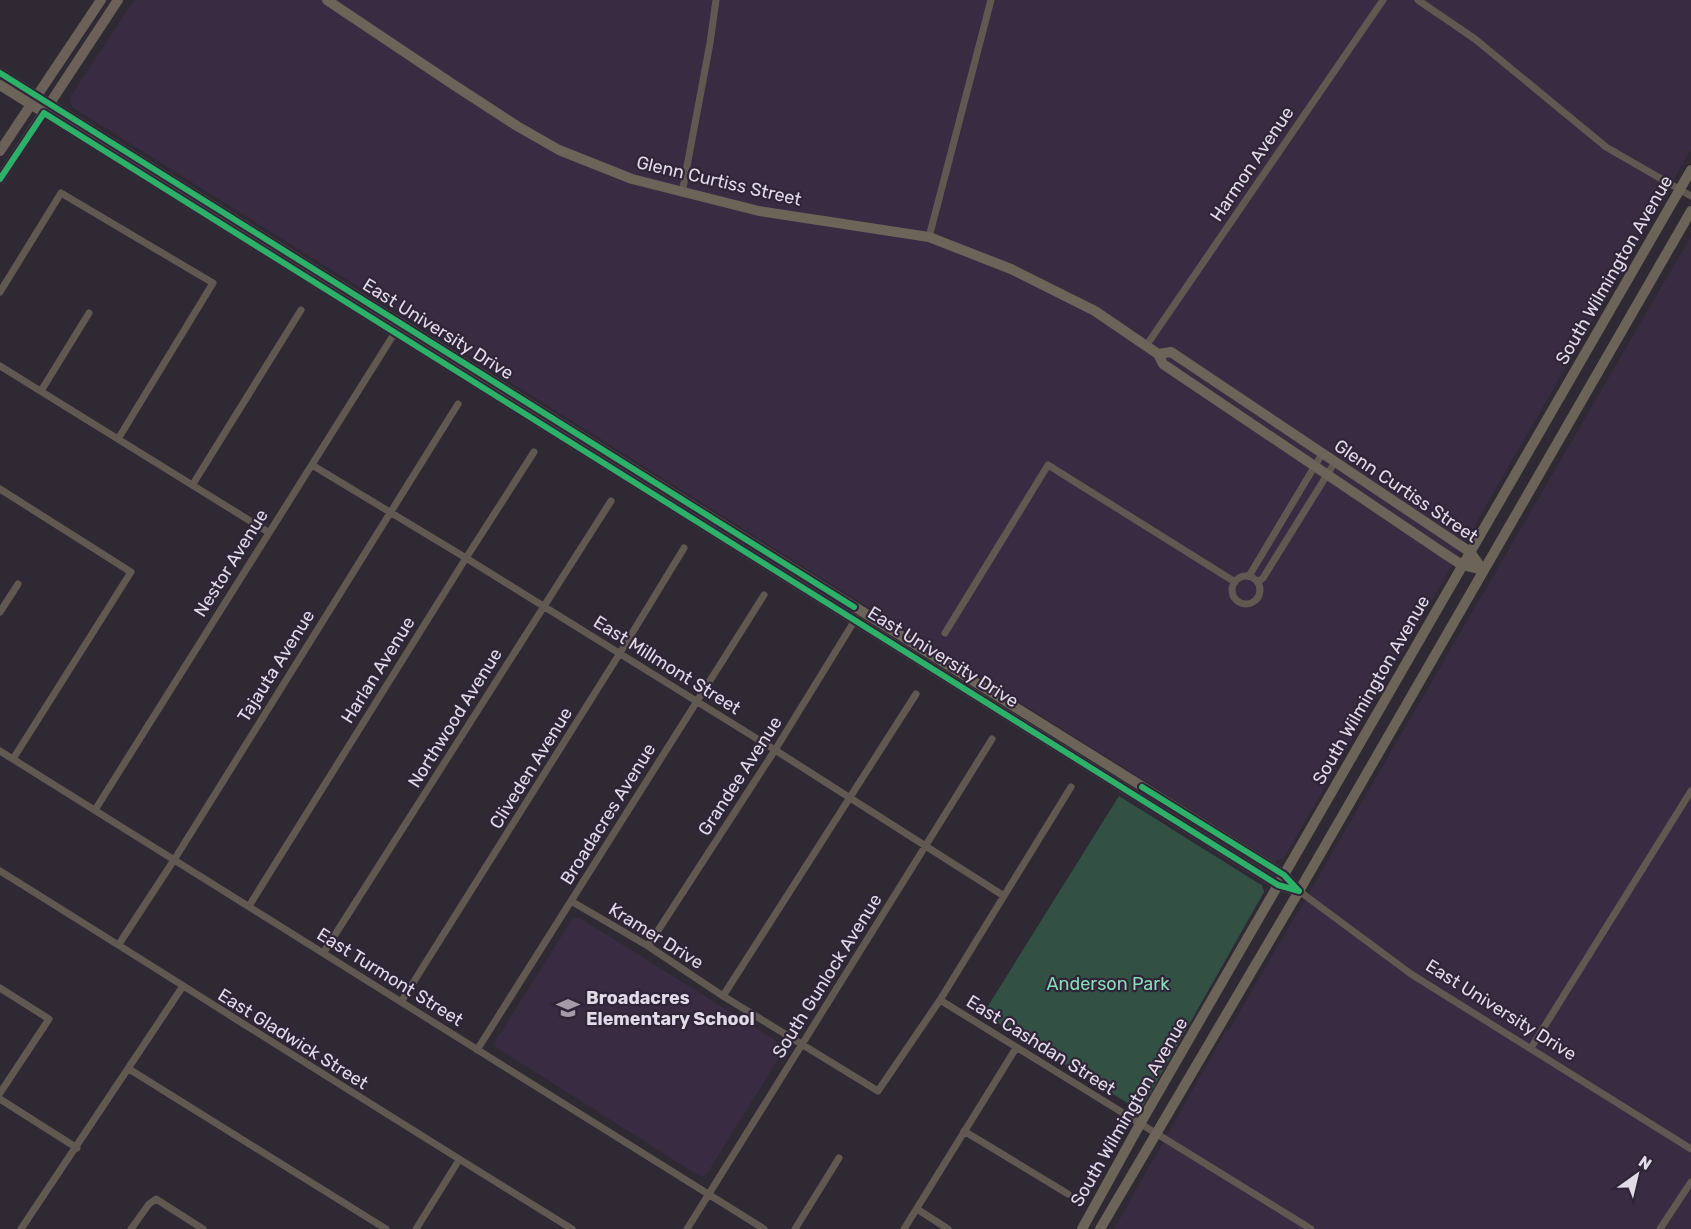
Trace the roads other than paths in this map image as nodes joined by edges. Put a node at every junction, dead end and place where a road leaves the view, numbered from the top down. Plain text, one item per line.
1 (101, 0) edge
2 (118, 0) edge
3 (327, 0) edge
4 (716, 0) edge
5 (991, 0) edge
6 (1383, 0) edge
7 (1418, 0) edge
8 (0, 73) edge
9 (0, 85) edge
10 (34, 100) junction
11 (47, 108) junction
12 (0, 151) edge
13 (1691, 170) edge
14 (0, 179) edge
15 (1679, 190) junction
16 (682, 192) junction
17 (1691, 196) edge
18 (1691, 211) edge
19 (929, 237) junction
20 (0, 291) edge
21 (301, 310) dead end
22 (89, 313) dead end
23 (401, 324) junction
24 (394, 334) junction
25 (1146, 346) junction
26 (1158, 354) junction
27 (0, 366) edge
28 (41, 391) junction
29 (458, 404) dead end
30 (118, 439) junction
31 (534, 452) dead end
32 (1322, 454) junction
33 (1335, 462) junction
34 (312, 465) junction
35 (1315, 466) junction
36 (1327, 474) junction
37 (193, 484) junction
38 (0, 489) edge
39 (611, 501) dead end
40 (390, 513) junction
41 (268, 532) junction
42 (684, 548) dead end
43 (1470, 552) junction
44 (466, 558) junction
45 (1462, 565) junction
46 (1483, 570) junction
47 (1249, 576) junction
48 (1235, 582) junction
49 (1258, 582) junction
50 (18, 584) dead end
51 (764, 596) dead end
52 (544, 607) junction
53 (0, 612) edge
54 (858, 616) junction
55 (945, 633) dead end
56 (620, 653) junction
57 (916, 694) dead end
58 (696, 701) junction
59 (992, 739) dead end
60 (776, 750) junction
61 (0, 751) edge
62 (13, 759) junction
63 (1071, 787) dead end
64 (1691, 791) edge
65 (849, 798) junction
66 (95, 810) junction
67 (927, 847) junction
68 (174, 860) junction
69 (0, 871) edge
70 (1284, 875) junction
71 (1278, 885) junction
72 (1299, 891) junction
73 (1004, 896) junction
74 (571, 901) junction
75 (249, 906) junction
76 (118, 944) junction
77 (648, 946) junction
78 (324, 952) junction
79 (183, 986) junction
80 (0, 988) edge
81 (723, 996) junction
82 (940, 1000) junction
83 (401, 1002) junction
84 (801, 1043) junction
85 (1016, 1048) junction
86 (1531, 1048) junction
87 (477, 1050) junction
88 (129, 1069) junction
89 (0, 1092) edge
90 (0, 1099) edge
91 (1140, 1124) junction
92 (964, 1131) junction
93 (1155, 1134) junction
94 (76, 1148) junction
95 (1691, 1149) edge
96 (839, 1158) dead end
97 (459, 1160) junction
98 (1691, 1182) edge
99 (708, 1194) junction
100 (1068, 1194) dead end
101 (916, 1209) junction
102 (26, 1228) edge
103 (131, 1229) edge
104 (203, 1229) edge
105 (386, 1229) edge
106 (416, 1229) edge
107 (572, 1229) edge
108 (687, 1229) edge
109 (764, 1229) edge
110 (795, 1229) edge
111 (904, 1229) edge
112 (948, 1229) edge
113 (1082, 1229) edge
114 (1100, 1229) edge
115 (1311, 1229) edge
116 (1660, 1229) edge

1 - 10 main road
2 - 11 main road
3 - 16 street, Glenn Curtiss Street
4 - 16 street
5 - 19 street
6 - 25 street, Harmon Avenue
7 - 15 street
8 - 10 street, East University Drive
9 - 10 street, East University Drive
10 - 11 street, East University Drive
10 - 12 main road
11 - 14 main road
11 - 23 street, East University Drive
11 - 24 street, East University Drive
13 - 15 street, South Wilmington Avenue
15 - 17 street
15 - 43 street, South Wilmington Avenue
16 - 19 street, Glenn Curtiss Street
18 - 46 street, South Wilmington Avenue
19 - 25 street, Glenn Curtiss Street
20 - 30 street
21 - 37 street
22 - 28 street
23 - 24 street
23 - 54 street, East University Drive
24 - 34 street, Nestor Avenue
24 - 54 street, East University Drive
25 - 26 street, Glenn Curtiss Street
26 - 32 street, Glenn Curtiss Street
26 - 35 street, Glenn Curtiss Street
27 - 28 street
28 - 30 street
29 - 40 street, Tajauta Avenue
30 - 37 street
31 - 44 street, Harlan Avenue
32 - 33 street, Glenn Curtiss Street
32 - 35 street
33 - 36 street
33 - 43 street, Glenn Curtiss Street
34 - 40 street, East Millmont Street
34 - 41 street, Nestor Avenue
35 - 36 street, Glenn Curtiss Street
35 - 47 street
36 - 45 street, Glenn Curtiss Street
36 - 49 street
37 - 41 street
38 - 62 street
39 - 52 street, Northwood Avenue
40 - 44 street, East Millmont Street
40 - 68 street, Tajauta Avenue
41 - 66 street, Nestor Avenue
42 - 56 street, Cliveden Avenue
43 - 45 street, South Wilmington Avenue
43 - 46 street, Glenn Curtiss Street
44 - 52 street, East Millmont Street
44 - 75 street, Harlan Avenue
45 - 46 street, Glenn Curtiss Street
45 - 70 street, South Wilmington Avenue
46 - 72 street, South Wilmington Avenue
47 - 48 street
47 - 49 street
48 - 49 street
48 - 55 street
50 - 53 street
51 - 58 street, Broadacres Avenue
52 - 56 street, East Millmont Street
52 - 78 street, Northwood Avenue
54 - 60 street, Grandee Avenue
54 - 70 street, East University Drive
54 - 71 street, East University Drive
56 - 58 street, East Millmont Street
56 - 83 street, Cliveden Avenue
57 - 65 street
58 - 60 street, East Millmont Street
58 - 74 street, Broadacres Avenue
59 - 67 street, South Gunlock Avenue
60 - 65 street, East Millmont Street
60 - 77 street, Grandee Avenue
61 - 62 street, East Turmont Street
62 - 66 street, East Turmont Street
63 - 73 street
64 - 86 street
65 - 67 street, East Millmont Street
65 - 81 street
66 - 68 street, East Turmont Street
67 - 73 street, East Millmont Street
67 - 84 street, South Gunlock Avenue
68 - 75 street, East Turmont Street
68 - 76 street, Tajauta Avenue
69 - 76 street, East Gladwick Street
70 - 71 street, South Wilmington Avenue
70 - 72 street, East University Drive
71 - 72 street, East University Drive
71 - 91 street, South Wilmington Avenue
72 - 86 street, East University Drive
72 - 93 street, South Wilmington Avenue
73 - 82 street
74 - 77 street, Kramer Drive
74 - 87 street, Broadacres Avenue
75 - 78 street, East Turmont Street
76 - 79 street, East Gladwick Street
77 - 81 street, Kramer Drive
78 - 83 street, East Turmont Street
79 - 88 street
79 - 97 street, East Gladwick Street
80 - 89 street
81 - 84 street, Kramer Drive
82 - 84 street, Kramer Drive
82 - 85 street, East Cashdan Street
83 - 87 street, East Turmont Street
84 - 99 street, South Gunlock Avenue
85 - 91 street, East Cashdan Street
85 - 92 street
86 - 95 street, East University Drive
87 - 99 street, East Turmont Street
88 - 94 street
88 - 105 street
90 - 94 street
91 - 93 street, East Cashdan Street
91 - 113 street, South Wilmington Avenue
92 - 100 street
92 - 101 street
93 - 114 street, South Wilmington Avenue
93 - 115 street, East Cashdan Street
94 - 102 street
96 - 110 street
97 - 106 street
97 - 107 street, East Gladwick Street
98 - 116 street
99 - 108 street, South Gunlock Avenue
99 - 109 street, East Turmont Street
101 - 111 street
101 - 112 street
103 - 104 street

